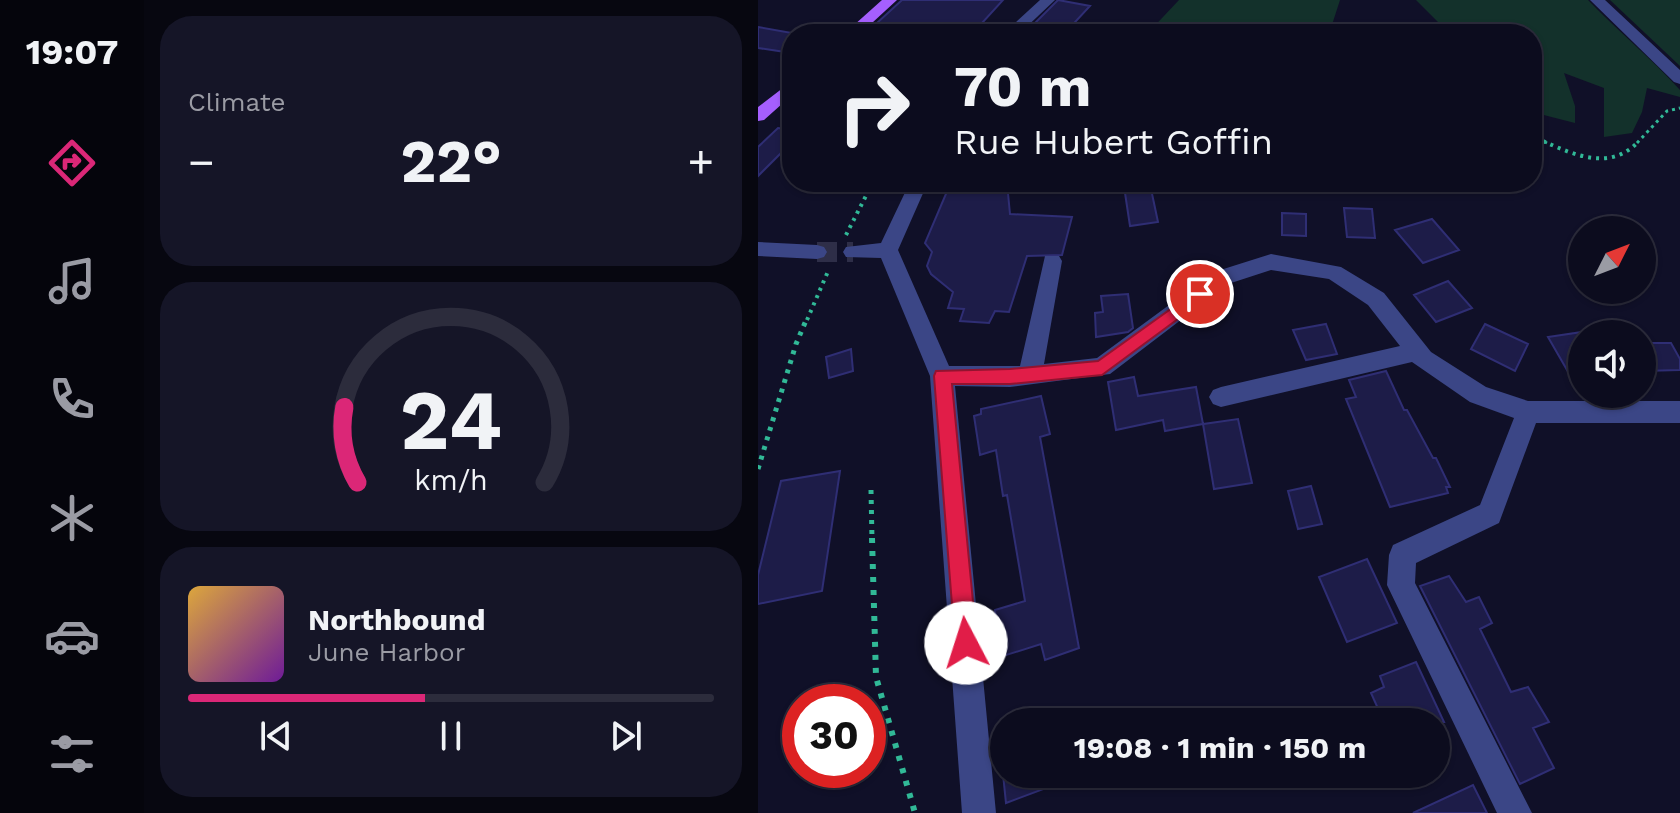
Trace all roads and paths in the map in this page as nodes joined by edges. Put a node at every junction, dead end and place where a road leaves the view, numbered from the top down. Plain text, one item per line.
1 (890, 0) edge
2 (1048, 0) edge
3 (1597, 0) edge
4 (862, 24) edge
5 (1021, 24) edge
6 (1680, 79) edge
7 (782, 95) edge
8 (1680, 108) edge
9 (758, 116) edge
10 (1542, 141) edge
11 (869, 192) edge
12 (914, 192) edge
13 (848, 247) joint
14 (758, 249) edge
15 (888, 250) junction
16 (824, 259) joint
17 (1052, 261) dead end
18 (1417, 352) junction
19 (1030, 375) junction
20 (942, 376) junction
21 (1221, 397) dead end
22 (1528, 412) junction
23 (1680, 412) edge
24 (758, 469) edge
25 (871, 490) dead end
26 (915, 813) edge
27 (979, 813) edge
28 (1515, 813) edge

1 - 4 main road
2 - 5 street
3 - 6 street
7 - 9 main road
8 - 10 path
11 - 13 path
12 - 15 street
13 - 15 street
14 - 16 street
15 - 20 street
16 - 24 path
17 - 19 street
18 - 19 street
18 - 21 street
18 - 22 street
19 - 20 street
20 - 27 street
22 - 23 street
22 - 28 street
25 - 26 path

